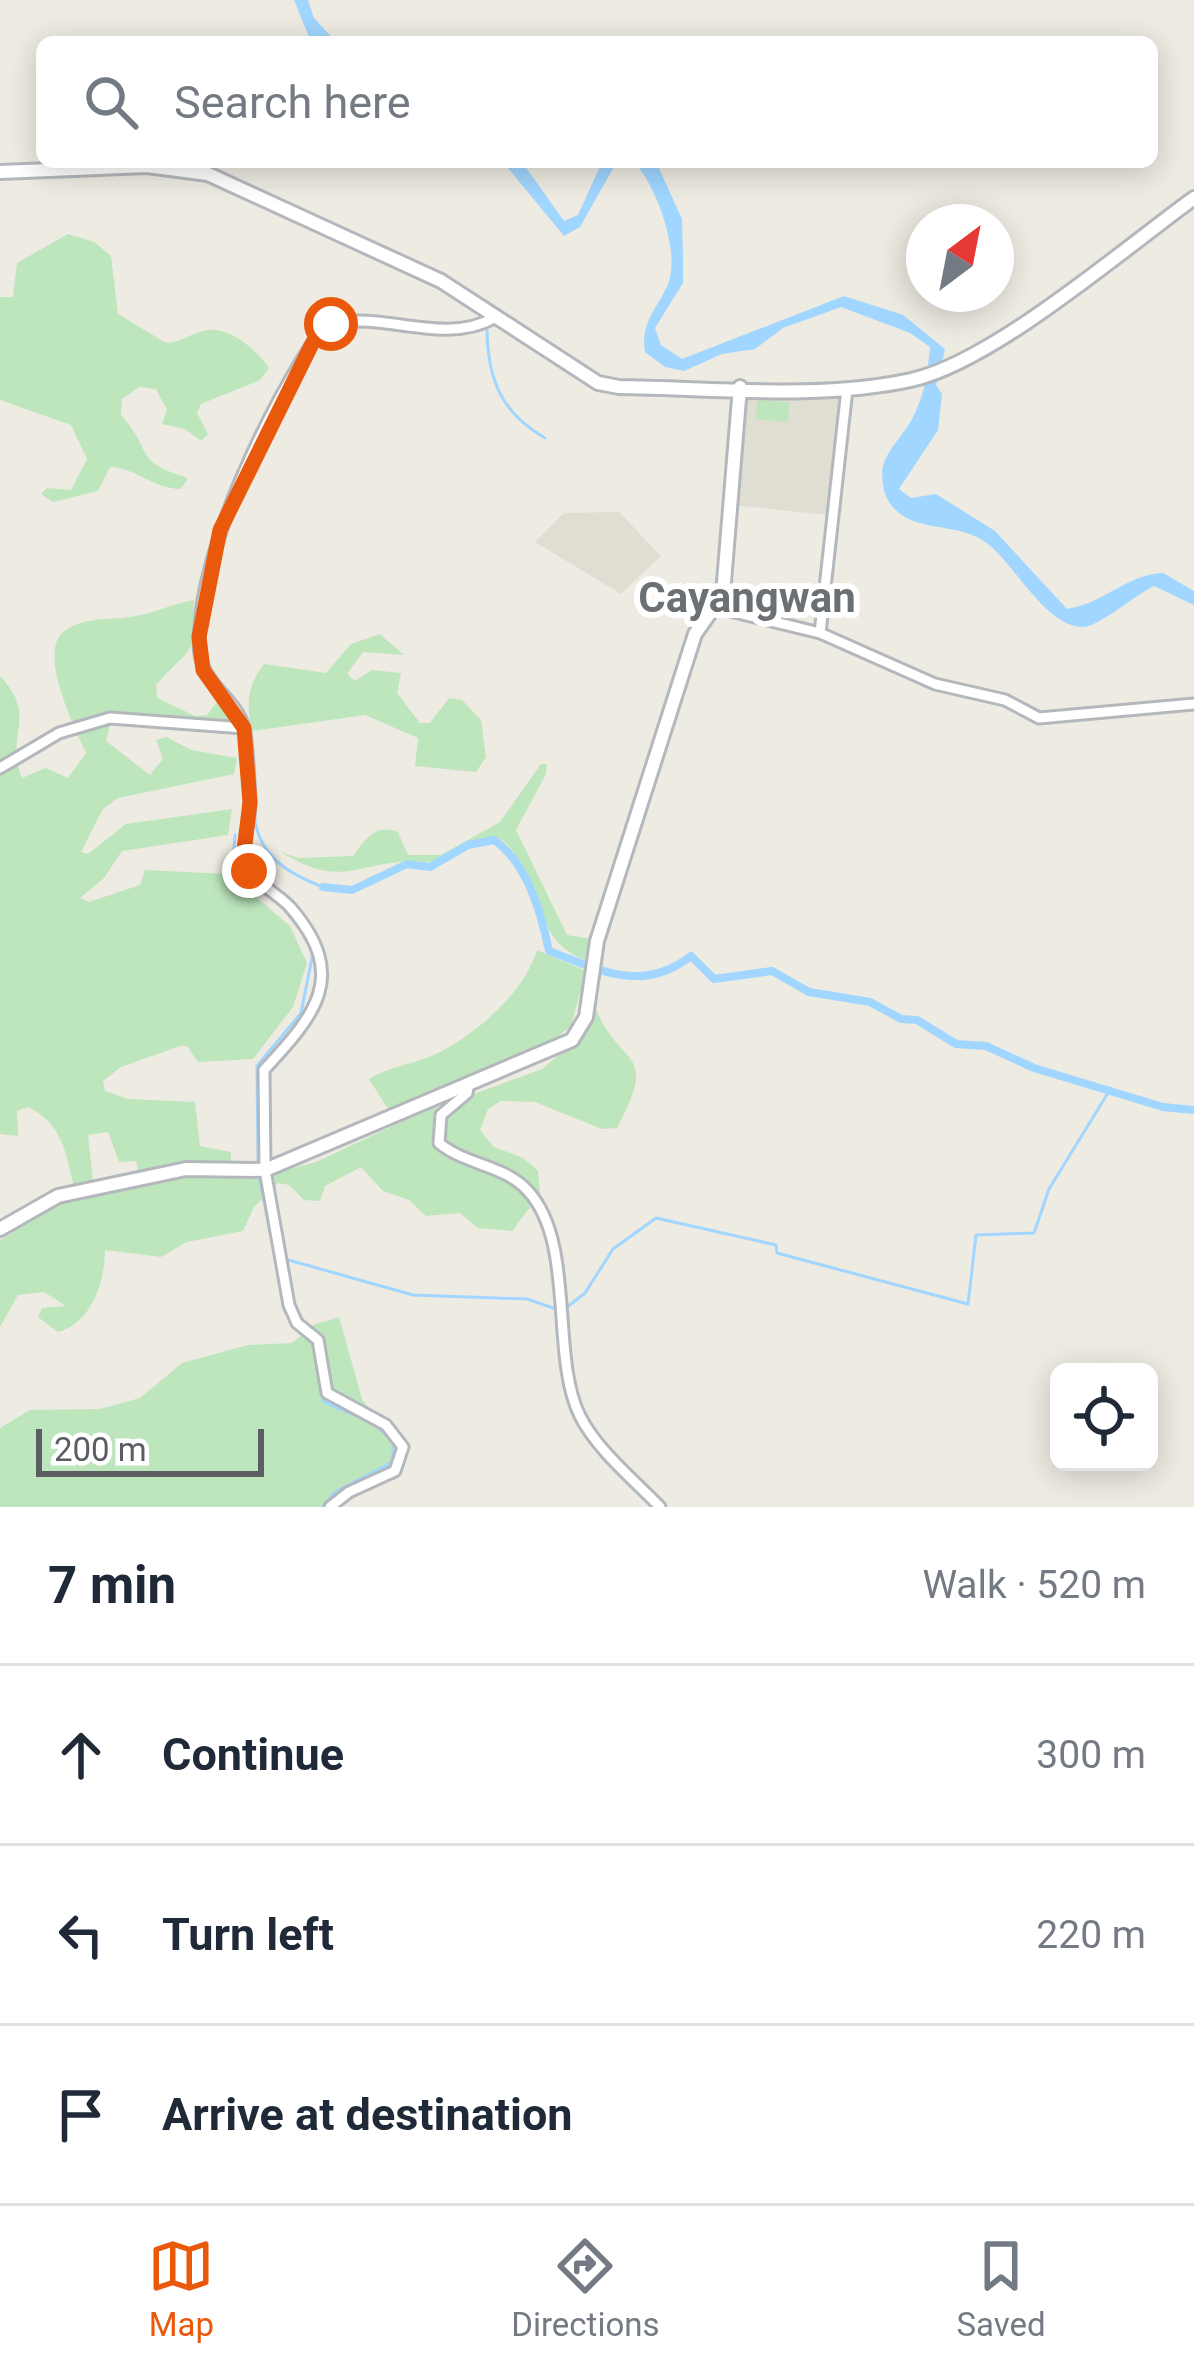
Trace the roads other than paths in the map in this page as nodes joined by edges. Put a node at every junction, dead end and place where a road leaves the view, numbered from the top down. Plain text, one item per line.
1 (98, 168) edge
2 (162, 168) edge
3 (0, 172) edge
4 (1194, 198) edge
5 (494, 317) junction
6 (740, 387) junction
7 (847, 389) junction
8 (665, 595) dead end
9 (715, 607) junction
10 (820, 633) junction
11 (1194, 704) edge
12 (244, 728) junction
13 (0, 768) edge
14 (469, 1083) junction
15 (266, 1171) junction
16 (0, 1229) edge
17 (330, 1507) edge
18 (660, 1507) edge

1 - 3 street
2 - 5 street
4 - 7 street
5 - 6 street
5 - 12 street
6 - 7 street
6 - 9 street
7 - 10 street
8 - 9 street
9 - 10 street
9 - 14 street
10 - 11 street
12 - 13 street
12 - 15 street
14 - 15 street
14 - 18 street
15 - 16 street
15 - 17 street

